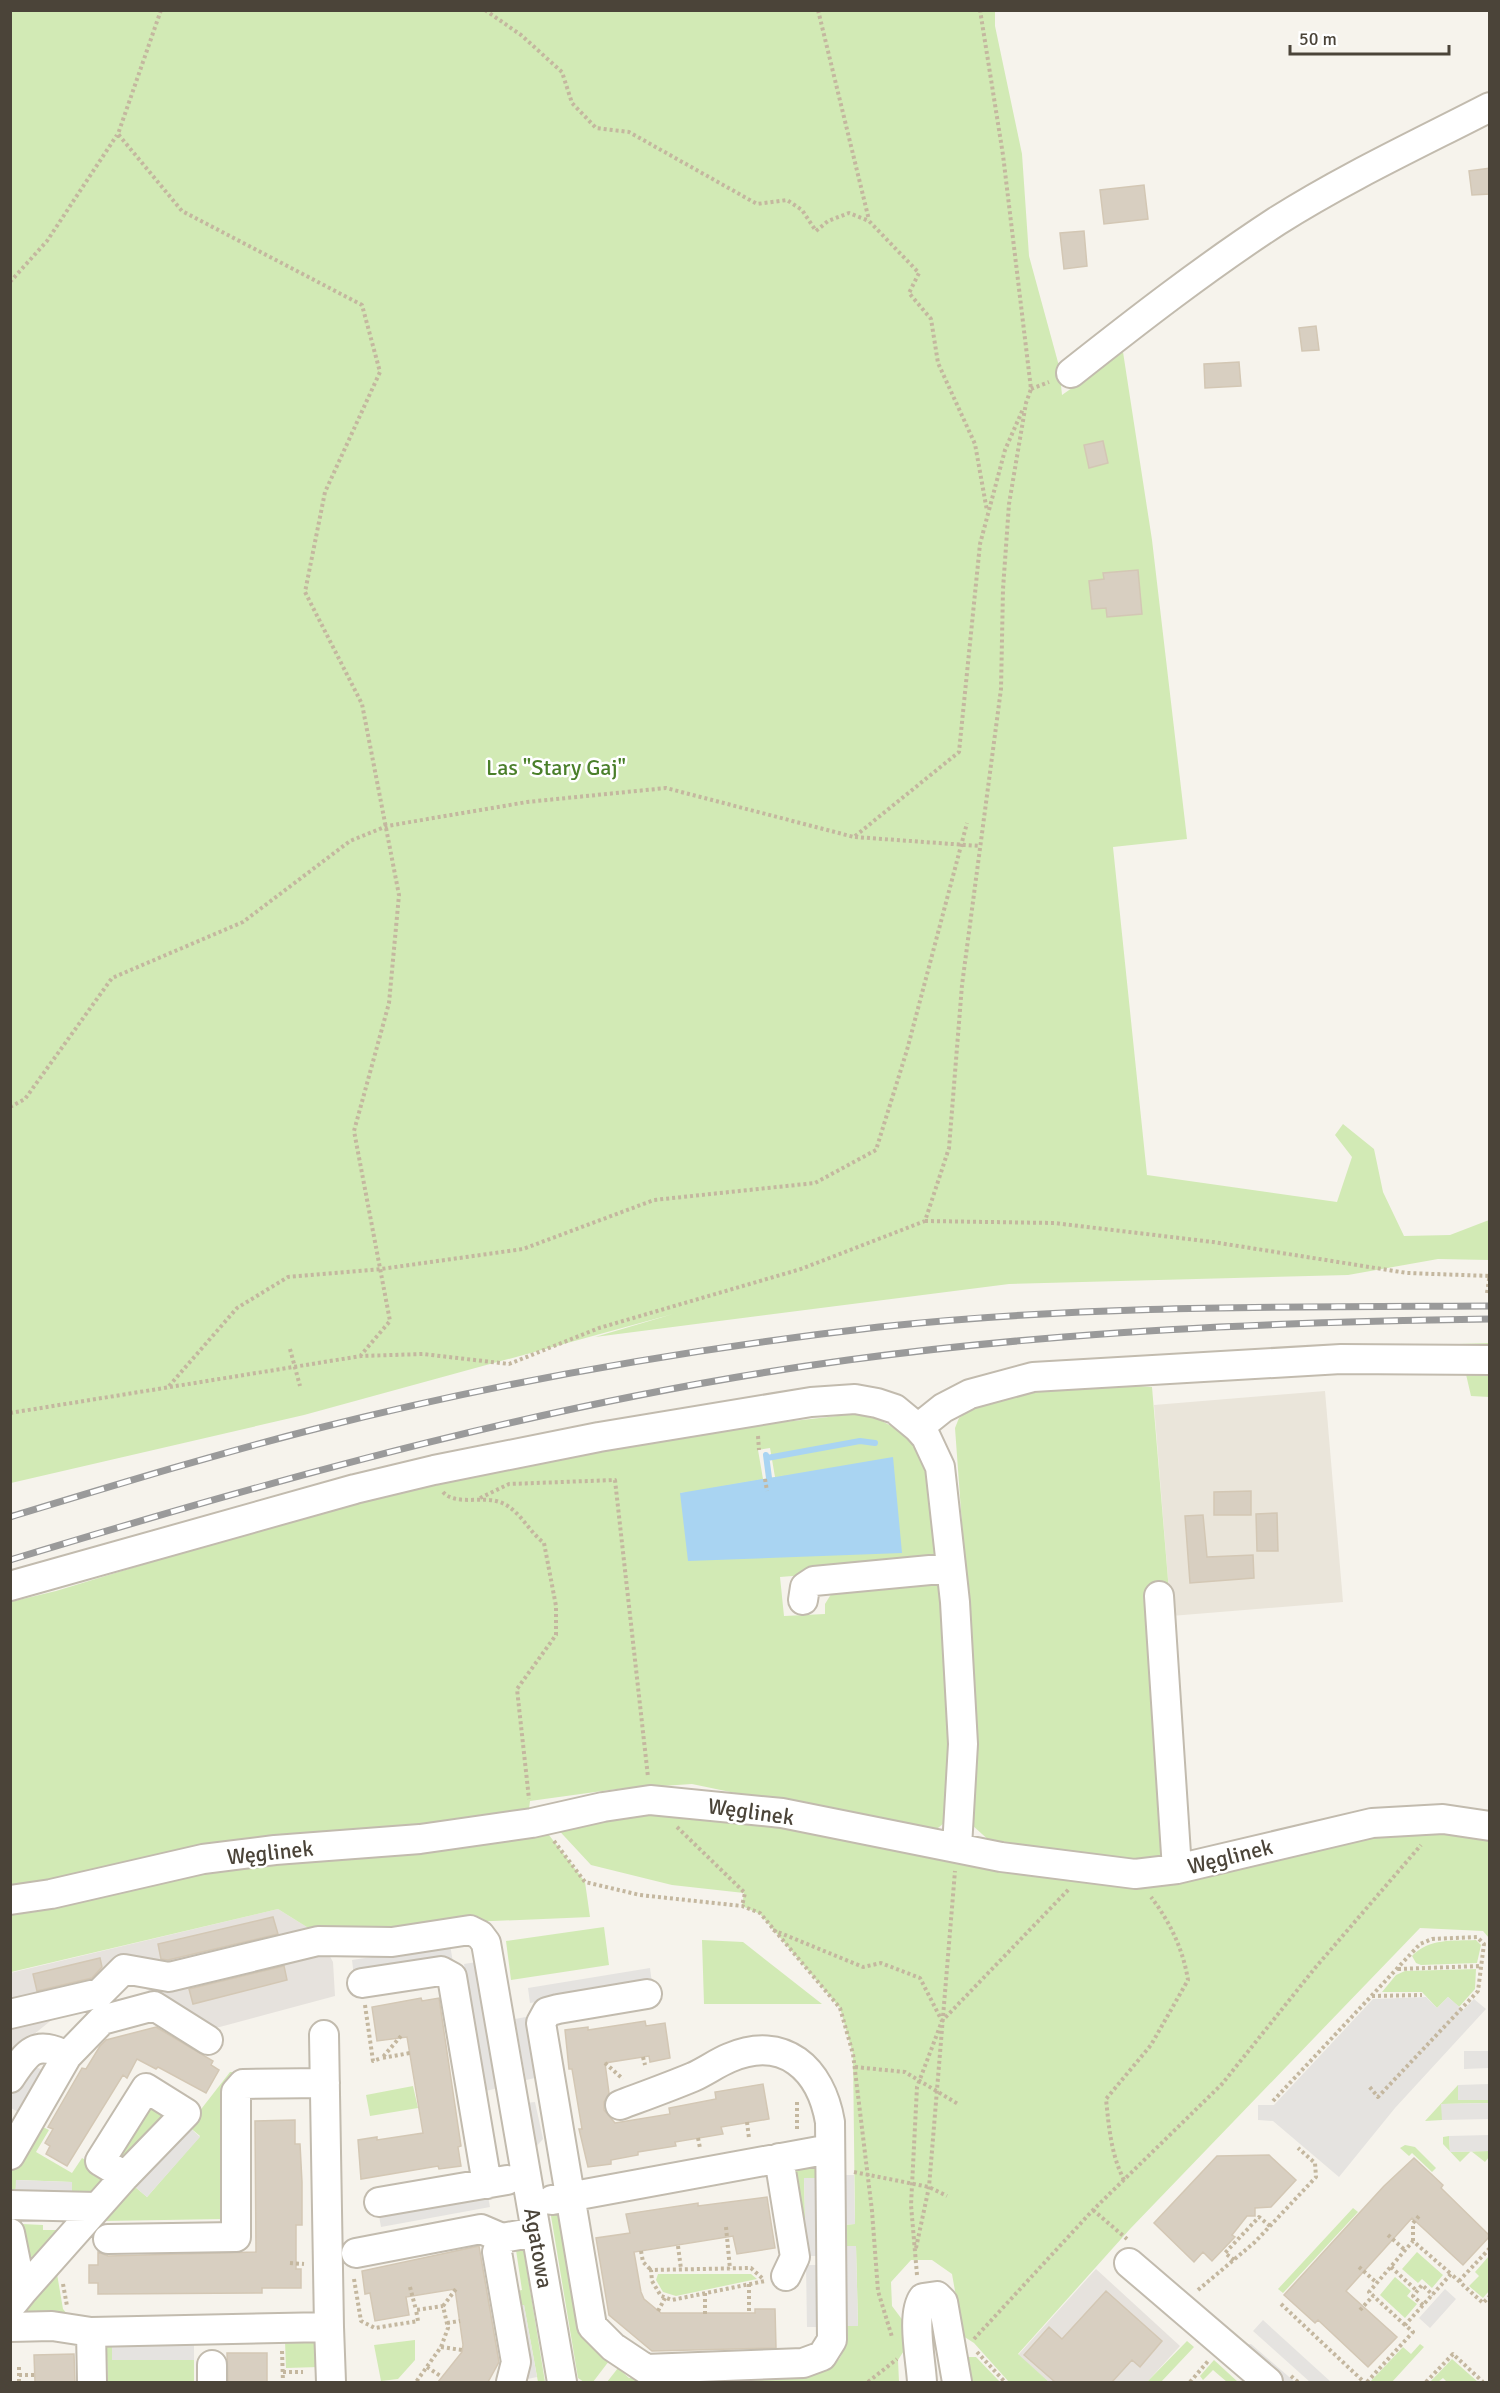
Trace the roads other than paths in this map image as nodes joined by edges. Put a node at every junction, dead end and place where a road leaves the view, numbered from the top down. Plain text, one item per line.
1 (1490, 107) edge
2 (1071, 373) dead end
3 (1490, 1360) edge
4 (918, 1428) junction
5 (951, 1568) junction
6 (10, 1586) edge
7 (1160, 1596) dead end
8 (803, 1600) dead end
9 (1490, 1826) edge
10 (957, 1847) junction
11 (1178, 1869) junction
12 (10, 1900) edge
13 (362, 1983) road end
14 (647, 1994) dead end
15 (10, 2014) edge
16 (324, 2035) dead end
17 (208, 2040) dead end
18 (67, 2056) junction
19 (10, 2078) edge
20 (325, 2083) junction
21 (620, 2105) dead end
22 (830, 2149) junction
23 (10, 2156) edge
24 (779, 2158) junction
25 (125, 2176) dead end
26 (526, 2176) junction
27 (487, 2184) junction
28 (570, 2197) junction
29 (379, 2202) dead end
30 (10, 2205) edge
31 (97, 2207) junction
32 (534, 2218) junction
33 (10, 2233) edge
34 (502, 2238) junction
35 (108, 2239) dead end
36 (356, 2253) road end
37 (1129, 2263) dead end
38 (786, 2276) dead end
39 (16, 2299) edge
40 (10, 2327) edge
41 (329, 2327) junction
42 (91, 2332) junction
43 (92, 2382) edge
44 (331, 2382) edge
45 (511, 2382) edge
46 (562, 2382) edge
47 (922, 2382) edge
48 (957, 2382) edge
49 (1268, 2382) edge

1 - 2 street
3 - 4 street
4 - 5 street
4 - 6 street
5 - 8 street
5 - 10 street
7 - 11 street
9 - 11 street, Węglinek
10 - 11 street, Węglinek
10 - 12 street, Węglinek
13 - 27 street
14 - 28 street
15 - 26 street, Agatowa
16 - 20 street
17 - 18 street
18 - 19 street
18 - 23 street
20 - 35 street
20 - 41 street
21 - 22 street
22 - 24 street
22 - 28 street
24 - 28 street
24 - 38 street
25 - 31 street
26 - 27 street
26 - 32 street, Agatowa
27 - 29 street
28 - 32 street
30 - 31 street
31 - 39 street
32 - 34 street
32 - 46 street, Agatowa
33 - 39 street
34 - 36 street
34 - 45 street
37 - 49 street
40 - 42 street
41 - 42 street
41 - 44 street
42 - 43 street
47 - 48 street

